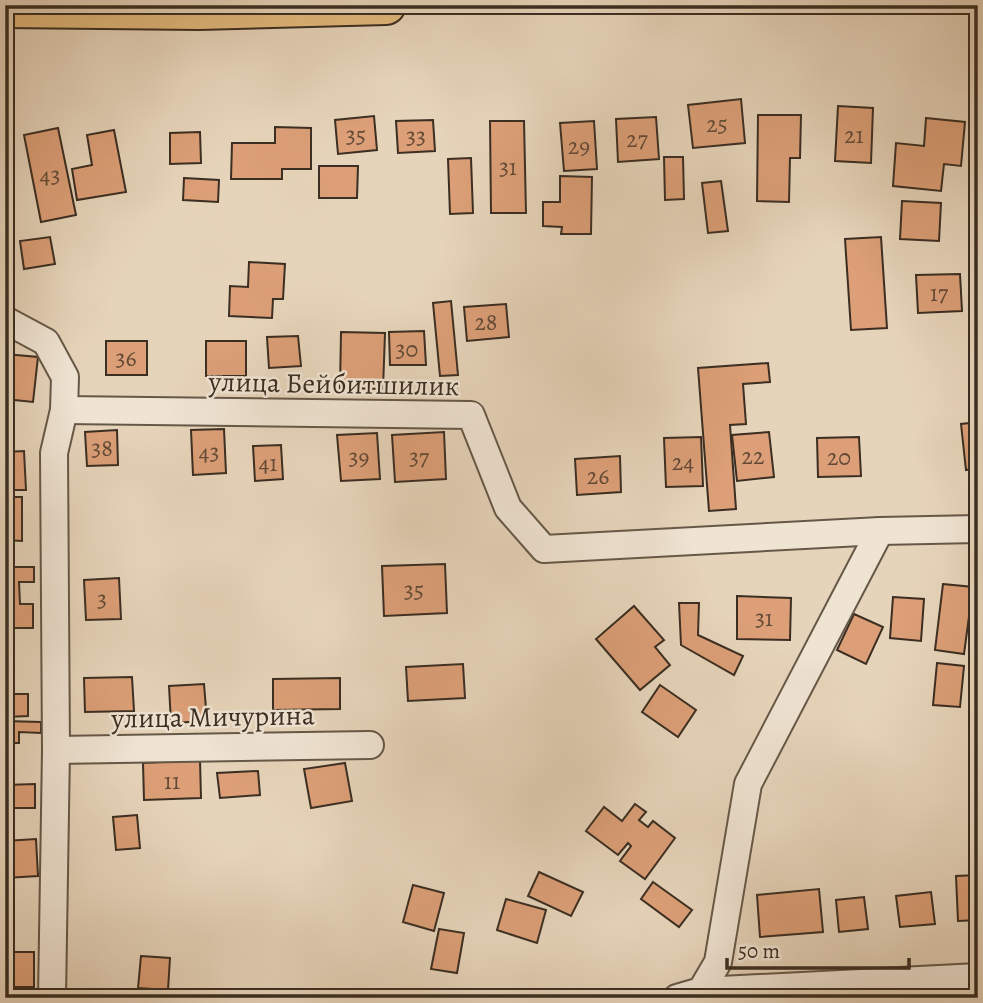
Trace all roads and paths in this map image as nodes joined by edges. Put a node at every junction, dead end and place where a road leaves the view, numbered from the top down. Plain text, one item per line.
1 (386, 5) edge
2 (5, 8) edge
3 (5, 320) edge
4 (64, 410) junction
5 (978, 529) edge
6 (880, 531) junction
7 (370, 745) dead end
8 (56, 750) junction
9 (978, 977) edge
10 (689, 995) edge
11 (52, 998) edge

1 - 2 main road
3 - 4 street
4 - 6 street, улица Бейбитшилик
4 - 8 street
5 - 6 street, улица Бейбитшилик
6 - 10 street
7 - 8 street, улица Мичурина
8 - 11 street
9 - 10 street

